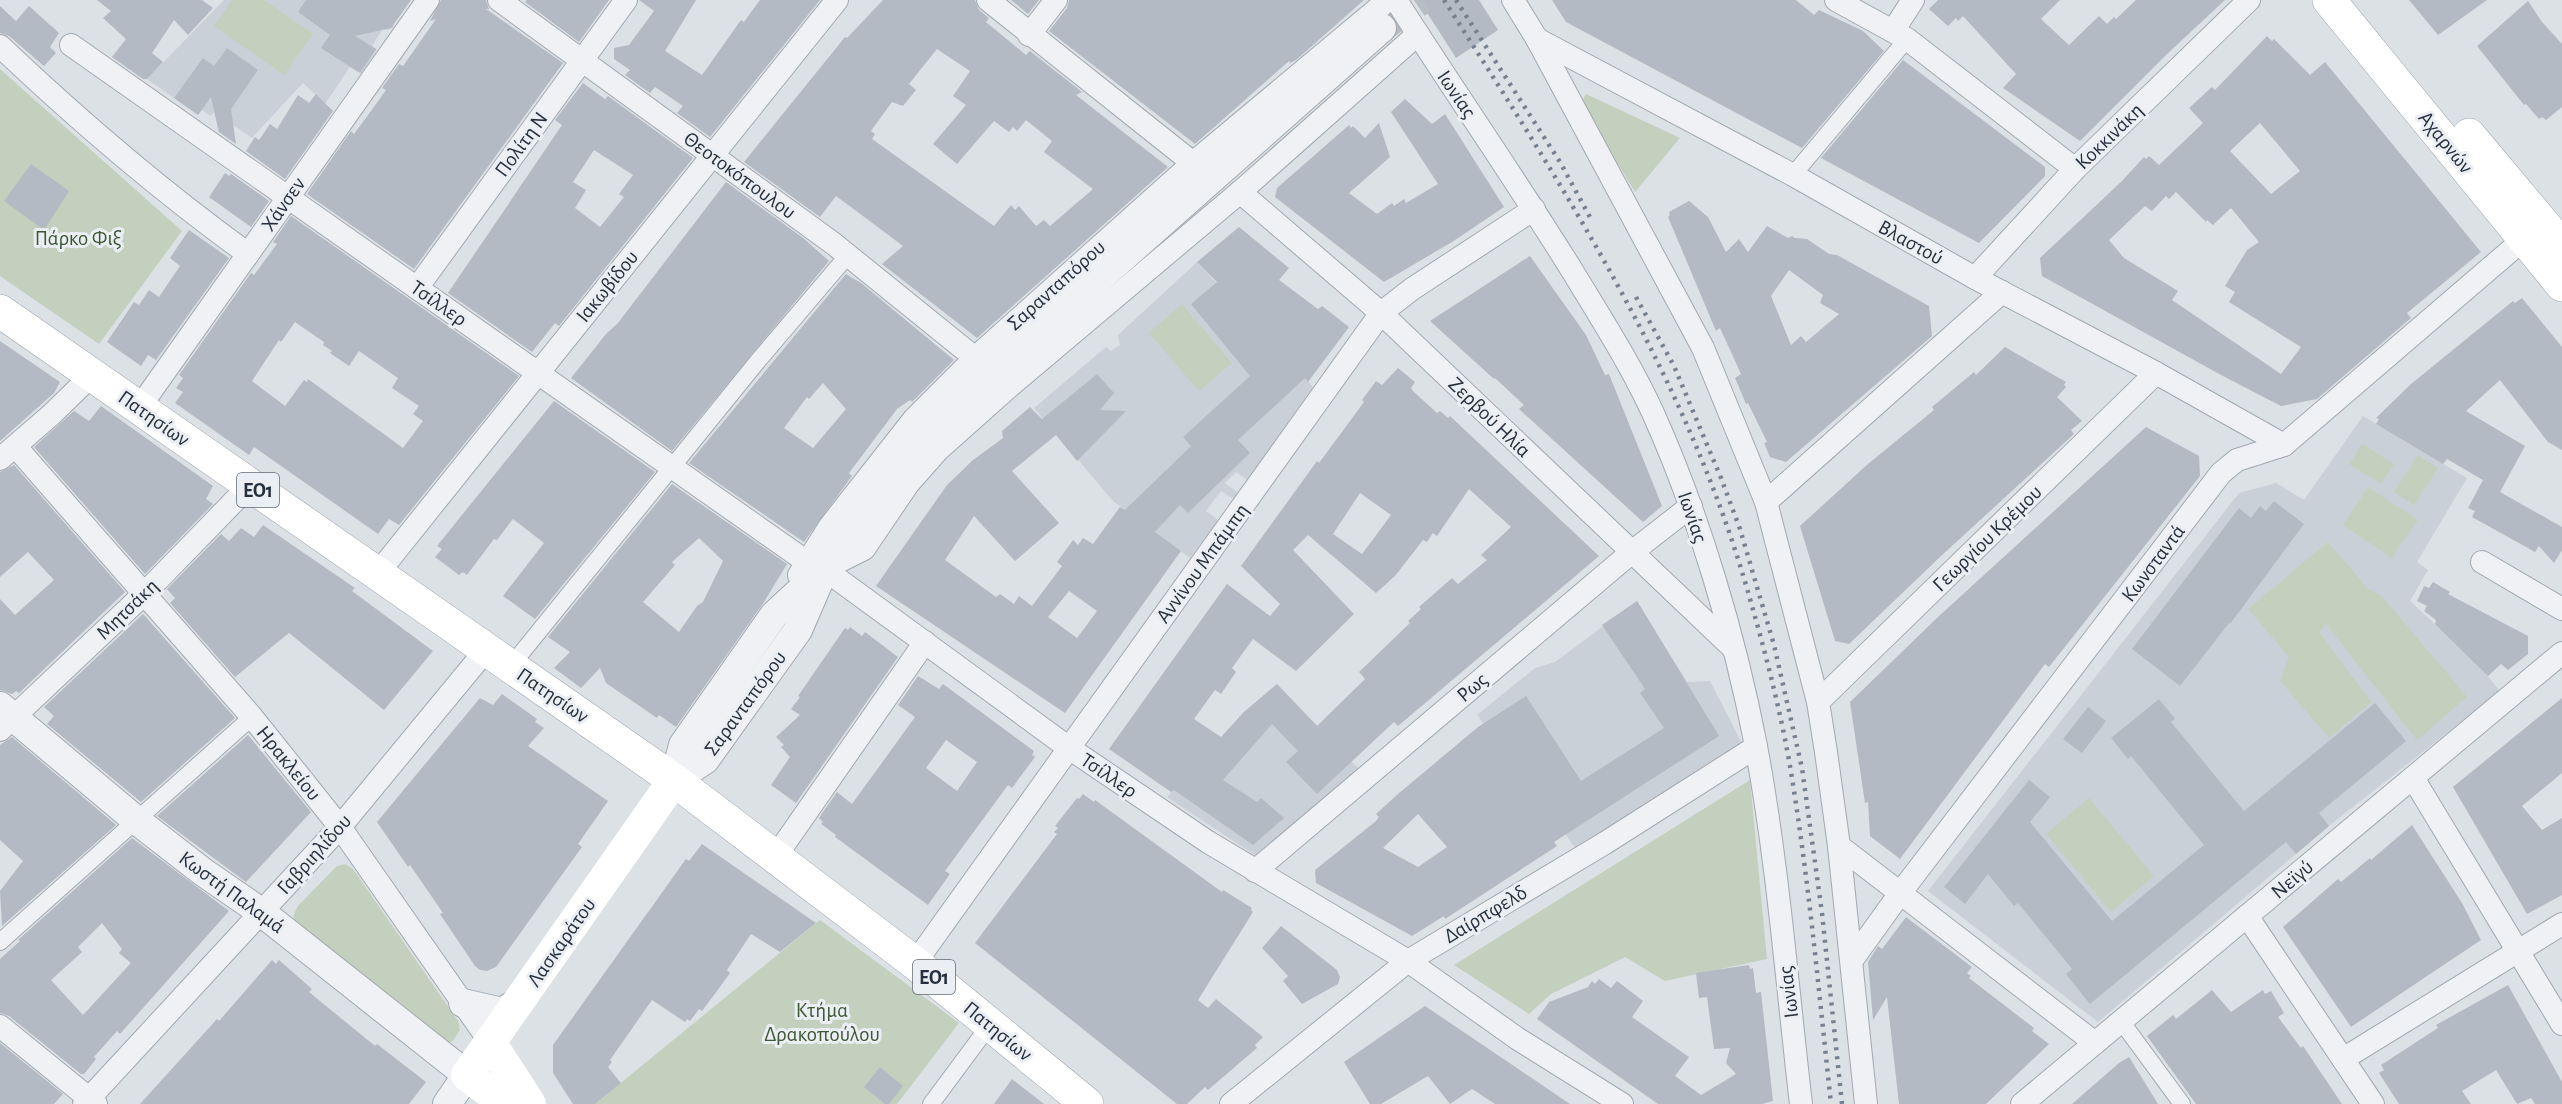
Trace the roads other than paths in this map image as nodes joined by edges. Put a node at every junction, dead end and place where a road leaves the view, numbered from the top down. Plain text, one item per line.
1 (428, 0) edge
2 (499, 0) edge
3 (626, 0) edge
4 (837, 0) edge
5 (988, 0) edge
6 (1056, 0) edge
7 (1388, 0) edge
8 (1396, 0) edge
9 (1513, 0) edge
10 (1836, 0) edge
11 (1913, 0) edge
12 (2249, 0) edge
13 (2329, 0) edge
14 (2357, 0) edge
15 (1382, 28) tunnel mouth
16 (1418, 34) junction
17 (1029, 35) junction
18 (1900, 35) junction
19 (1538, 39) junction
20 (0, 45) edge
21 (71, 45) dead end
22 (582, 60) junction
23 (712, 155) junction
24 (1192, 163) junction
25 (2075, 169) junction
26 (1793, 175) junction
27 (1240, 192) junction
28 (288, 198) junction
29 (1534, 209) junction
30 (2524, 239) junction
31 (2562, 246) edge
32 (248, 254) junction
33 (848, 255) junction
34 (1976, 278) junction
35 (2562, 285) edge
36 (417, 288) junction
37 (2002, 292) junction
38 (0, 311) edge
39 (1381, 313) junction
40 (975, 358) junction
41 (538, 373) junction
42 (2156, 373) junction
43 (92, 375) junction
44 (139, 408) junction
45 (2284, 445) junction
46 (8, 453) edge
47 (672, 466) junction
48 (250, 485) junction
49 (1766, 502) junction
50 (1691, 506) junction
51 (1632, 552) junction
52 (2482, 562) dead end
53 (816, 566) junction
54 (378, 573) junction
55 (145, 593) junction
56 (2562, 609) edge
57 (925, 642) junction
58 (1734, 649) junction
59 (2562, 653) edge
60 (498, 658) junction
61 (1818, 702) junction
62 (252, 717) junction
63 (5, 718) edge
64 (1756, 747) junction
65 (1069, 748) junction
66 (2413, 778) junction
67 (674, 780) junction
68 (136, 820) junction
69 (340, 827) junction
70 (1839, 846) junction
71 (776, 856) junction
72 (1255, 871) junction
73 (1901, 892) junction
74 (261, 912) junction
75 (2247, 916) junction
76 (2562, 924) edge
77 (0, 942) edge
78 (2518, 950) junction
79 (1852, 960) junction
80 (1408, 961) junction
81 (915, 963) junction
82 (2554, 997) edge
83 (518, 1002) junction
84 (463, 1003) junction
85 (2121, 1021) junction
86 (2562, 1024) edge
87 (0, 1026) edge
88 (980, 1038) dead end
89 (490, 1042) junction
90 (2095, 1042) junction
91 (2343, 1059) junction
92 (467, 1075) junction
93 (90, 1102) edge
94 (447, 1104) edge
95 (505, 1104) edge
96 (530, 1104) edge
97 (931, 1104) edge
98 (1087, 1104) edge
99 (1231, 1104) edge
100 (1622, 1104) edge
101 (1801, 1104) edge
102 (1866, 1104) edge
103 (2022, 1104) edge
104 (2182, 1104) edge
105 (2373, 1104) edge

1 - 28 street, Χάνσεν
2 - 22 street, Θεοτοκόπουλου
3 - 22 street, Πολίτη Ν
4 - 23 street, Ιακωβίδου
5 - 17 street
6 - 17 street
7 - 24 street, Σαρανταπόρου
8 - 16 street, Ιωνίας
9 - 19 street
10 - 18 street
11 - 18 street
12 - 25 street, Κοκκινάκη
13 - 30 main road, Αχαρνών
14 - 31 main road, Αχαρνών
15 - 53 street, Σαρανταπόρου
16 - 27 street, Σαρανταπόρου
16 - 29 street, Ιωνίας
17 - 24 street
18 - 25 street
18 - 26 street
19 - 26 street, Βλαστού
19 - 49 street
20 - 32 street
21 - 28 street, Τσίλλερ
22 - 23 street, Θεοτοκόπουλου
22 - 36 street, Πολίτη Ν
23 - 33 street, Θεοτοκόπουλου
23 - 41 street, Ιακωβίδου
24 - 40 street, Σαρανταπόρου
25 - 34 street, Κοκκινάκη
26 - 34 street, Βλαστού
27 - 39 street, Ζερβού Ηλία
27 - 53 street, Σαρανταπόρου
28 - 32 street, Χάνσεν
28 - 36 street, Τσίλλερ
29 - 39 street, Αννίνου Μπάμπη
29 - 50 street, Ιωνίας
30 - 35 main road, Αχαρνών
30 - 45 street, Κωνσταντά
32 - 44 street, Χάνσεν
33 - 40 street, Θεοτοκόπουλου
33 - 47 street
34 - 37 street, Βλαστού
36 - 41 street, Τσίλλερ
37 - 42 street, Βλαστού
37 - 49 street
38 - 43 main road, Πατησίων / ΕΟ1
39 - 51 street, Ζερβού Ηλία
39 - 65 street, Αννίνου Μπάμπη
40 - 53 street, Σαρανταπόρου
41 - 47 street, Τσίλλερ
41 - 54 street, Ιακωβίδου
42 - 45 street, Βλαστού
42 - 61 street, Γεωργίου Κρέμου
43 - 44 main road, Πατησίων / ΕΟ1
43 - 46 street
44 - 48 main road, Πατησίων / ΕΟ1
45 - 73 street, Κωνσταντά
46 - 55 street, Ηρακλείου
47 - 53 street, Τσίλλερ
47 - 60 street
48 - 54 main road, Πατησίων / ΕΟ1
48 - 55 street, Μητσάκη
49 - 61 street
50 - 51 street, Ρως
50 - 58 street, Ιωνίας
51 - 58 street, Ζερβού Ηλία
51 - 72 street, Ρως
52 - 56 street
53 - 57 street, Τσίλλερ
53 - 67 street, Σαρανταπόρου
53 - 67 street, Σαρανταπόρου
54 - 60 main road, Πατησίων / ΕΟ1
55 - 62 street, Ηρακλείου
55 - 63 street, Μητσάκη
57 - 65 street, Τσίλλερ
57 - 71 street
58 - 64 street, Ιωνίας
59 - 66 street, Νεϊγύ
60 - 67 main road, Πατησίων / ΕΟ1
60 - 69 street, Γαβριηλίδου
61 - 70 street
62 - 68 street
62 - 69 street, Ηρακλείου
63 - 68 street, Κωστή Παλαμά
64 - 80 street, Δαίρπφελδ
64 - 101 street, Ιωνίας
65 - 72 street, Τσίλλερ
65 - 81 street, Αννίνου Μπάμπη
66 - 75 street, Νεϊγύ
66 - 78 street
67 - 71 main road, Πατησίων / ΕΟ1
67 - 83 main road, Λασκαράτου
68 - 74 street, Κωστή Παλαμά
68 - 77 street
69 - 74 street, Γαβριηλίδου
69 - 84 street, Ηρακλείου
70 - 73 street
70 - 79 street
71 - 81 main road, Πατησίων / ΕΟ1
72 - 80 street, Τσίλλερ
73 - 79 street, Κωνσταντά
73 - 90 street
74 - 92 street, Κωστή Παλαμά
74 - 93 street, Γαβριηλίδου
75 - 85 street, Νεϊγύ
75 - 91 street
76 - 78 street
78 - 82 street
78 - 91 street
79 - 102 street
80 - 99 street, Δαίρπφελδ
80 - 100 street, Τσίλλερ
81 - 98 main road, Πατησίων / ΕΟ1
82 - 86 street
83 - 84 street
83 - 89 main road, Λασκαράτου
84 - 89 street, Ηρακλείου
85 - 90 street, Νεϊγύ
85 - 104 street
87 - 93 street
88 - 97 street
89 - 92 main road, Λασκαράτου
89 - 96 main road, Ηρακλείου
90 - 103 street, Νεϊγύ
91 - 105 street
92 - 94 street, Λασκαράτου
92 - 95 main road

